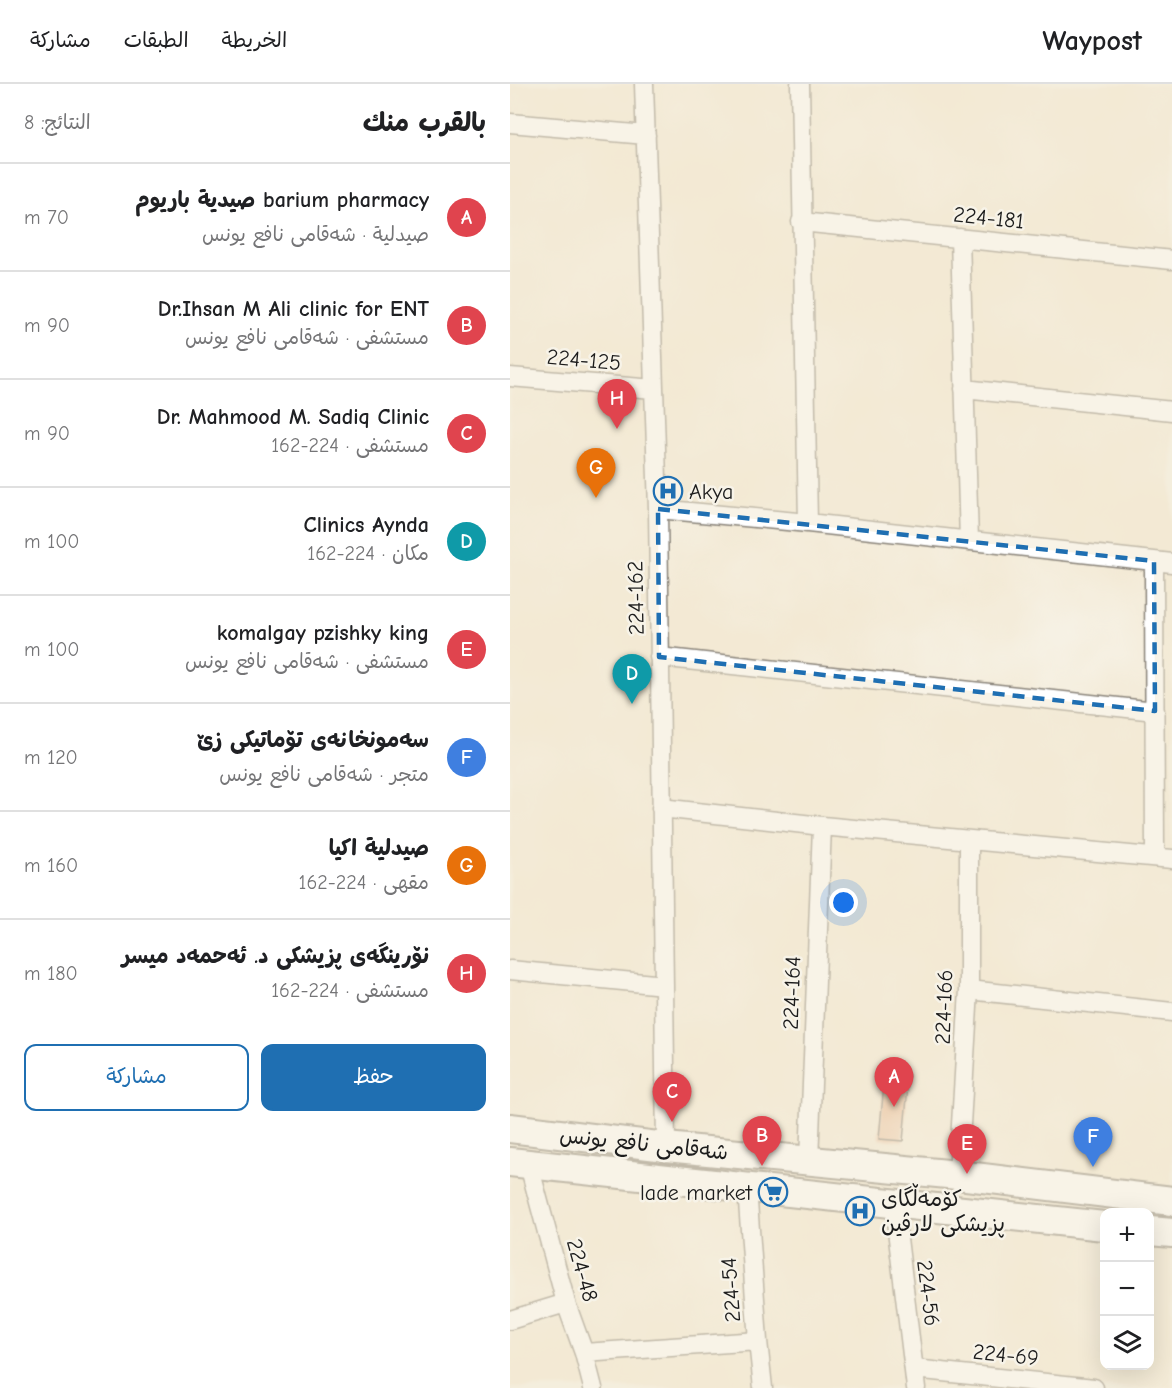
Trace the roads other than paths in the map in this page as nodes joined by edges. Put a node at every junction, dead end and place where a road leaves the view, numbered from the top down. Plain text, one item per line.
1 (644, 84) edge
2 (800, 84) edge
3 (510, 123) edge
4 (646, 135) junction
5 (801, 222) junction
6 (960, 238) junction
7 (1172, 261) edge
8 (510, 377) edge
9 (654, 389) junction
10 (964, 389) junction
11 (1172, 411) edge
12 (657, 509) junction
13 (808, 523) junction
14 (969, 541) junction
15 (1163, 562) edge
16 (659, 657) junction
17 (1155, 711) junction
18 (662, 808) junction
19 (822, 826) junction
20 (969, 840) junction
21 (1163, 858) edge
22 (510, 970) edge
23 (664, 985) junction
24 (969, 990) junction
25 (1172, 1012) edge
26 (510, 1128) edge
27 (666, 1147) junction
28 (809, 1161) junction
29 (520, 1164) edge
30 (958, 1175) junction
31 (747, 1188) junction
32 (1172, 1201) edge
33 (1105, 1203) edge
34 (894, 1204) junction
35 (1100, 1226) edge
36 (1154, 1231) edge
37 (1172, 1233) edge
38 (566, 1303) junction
39 (510, 1320) edge
40 (758, 1341) junction
41 (584, 1353) junction
42 (914, 1369) junction
43 (1068, 1387) edge
44 (593, 1388) edge
45 (763, 1388) edge
46 (916, 1388) edge
47 (1094, 1388) edge

1 - 4 street, 224-162
2 - 5 street
3 - 4 street
4 - 9 street, 224-162
5 - 6 street, 224-181
5 - 13 street
6 - 7 street, 224-181
6 - 10 street
8 - 9 street, 224-125
9 - 12 street, 224-162
10 - 11 street
10 - 14 street
12 - 13 street
12 - 16 street, 224-162
13 - 14 street
14 - 15 street
15 - 17 street
16 - 17 street
16 - 18 street, 224-162
17 - 21 street
18 - 19 street
18 - 23 street, 224-162
19 - 20 street
19 - 28 street, 224-164
20 - 21 street
20 - 24 street, 224-166
22 - 23 street
23 - 27 street, 224-162
24 - 25 street
24 - 30 street, 224-166
26 - 27 main road, شەقامی نافع یونس
27 - 28 main road, شەقامی نافع یونس
28 - 30 main road, شەقامی نافع یونس
29 - 31 main road, شەقامی نافع یونس
29 - 38 street, 224-48
30 - 33 main road, شەقامی نافع یونس
31 - 34 main road, شەقامی نافع یونس
31 - 40 street, 224-54
32 - 33 main road, شەقامی نافع یونس
34 - 35 main road, شەقامی نافع یونس
34 - 42 street, 224-56
36 - 37 main road
38 - 39 street
38 - 41 street, 224-48
40 - 41 street
40 - 45 street, 224-54
41 - 44 street, 224-48
42 - 43 street, 224-69
42 - 46 street, 224-56
43 - 47 street, 224-69

